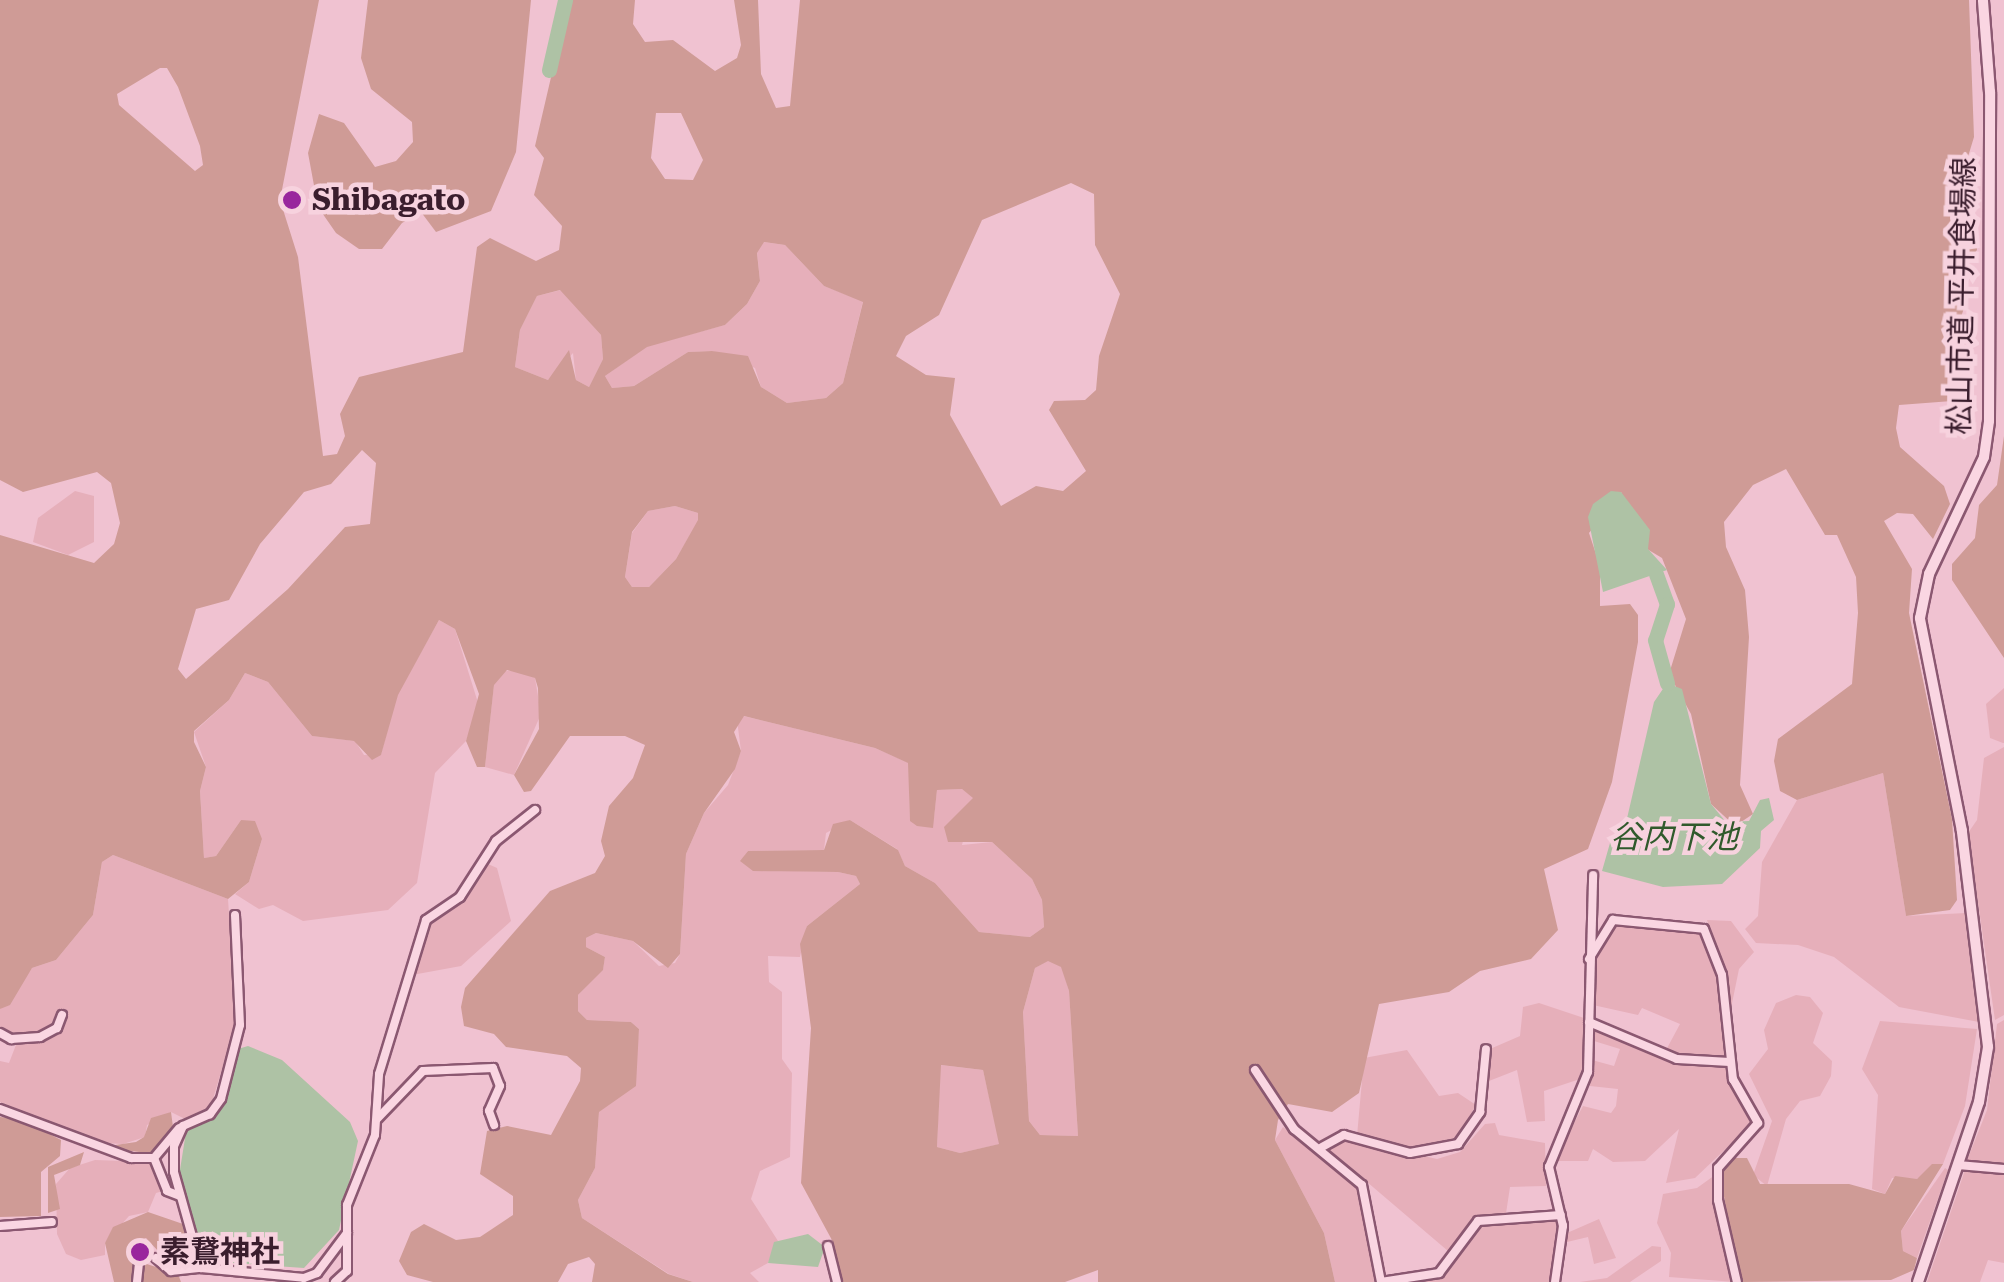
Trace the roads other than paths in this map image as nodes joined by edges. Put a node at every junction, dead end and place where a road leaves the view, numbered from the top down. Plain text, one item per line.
1 (1983, 0) edge
2 (535, 810) dead end
3 (1593, 876) dead end
4 (235, 915) dead end
5 (1589, 959) junction
6 (62, 1015) dead end
7 (1589, 1022) junction
8 (0, 1033) edge
9 (1486, 1049) dead end
10 (1730, 1062) junction
11 (1254, 1070) dead end
12 (0, 1108) edge
13 (377, 1119) junction
14 (183, 1126) junction
15 (494, 1126) dead end
16 (1322, 1147) junction
17 (154, 1158) junction
18 (1958, 1165) junction
19 (2004, 1169) edge
20 (180, 1196) junction
21 (1561, 1215) junction
22 (52, 1222) dead end
23 (0, 1226) edge
24 (346, 1233) junction
25 (828, 1246) dead end
26 (156, 1258) dead end
27 (139, 1264) dead end
28 (201, 1268) junction
29 (137, 1282) edge
30 (334, 1282) edge
31 (837, 1282) edge
32 (1381, 1282) edge
33 (1555, 1282) edge
34 (1737, 1282) edge
35 (1918, 1282) edge

1 - 18 street, 松山市道 平井食場線
2 - 13 street
3 - 5 street
4 - 14 street
5 - 7 street
5 - 10 street
6 - 8 street
7 - 10 street
7 - 21 street
9 - 16 street
10 - 34 street
11 - 16 street
12 - 17 street
13 - 15 street
13 - 24 street
14 - 17 street
14 - 20 street
16 - 32 street
17 - 20 street
18 - 19 street
18 - 35 street, 松山市道 平井食場線
20 - 28 street
21 - 32 street
21 - 33 street
22 - 23 street
24 - 28 street
24 - 30 street
25 - 31 street
26 - 28 street
27 - 29 street

